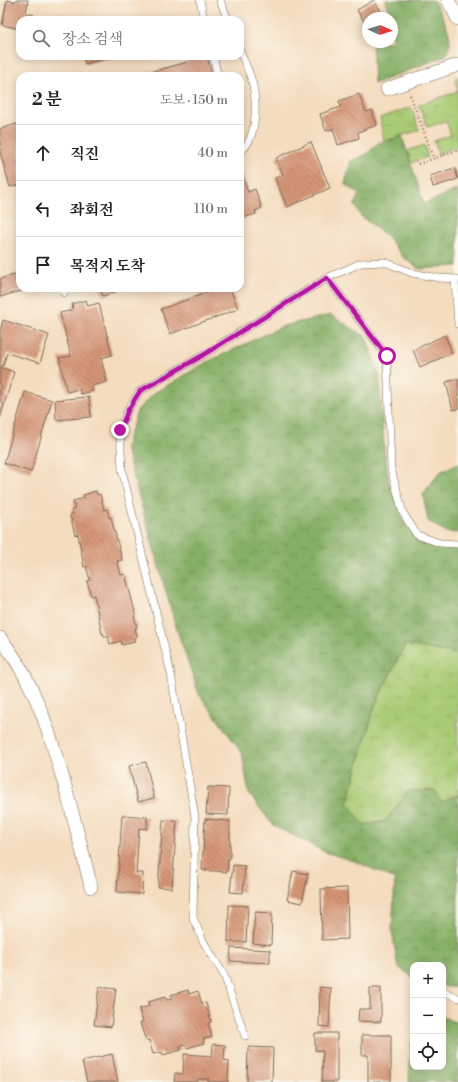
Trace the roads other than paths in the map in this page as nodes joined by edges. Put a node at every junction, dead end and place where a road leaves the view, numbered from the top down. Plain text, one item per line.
1 (200, 0) edge
2 (220, 0) edge
3 (448, 0) edge
4 (203, 16) edge
5 (226, 16) edge
6 (458, 19) edge
7 (214, 60) edge
8 (243, 60) edge
9 (458, 65) edge
10 (217, 72) dead end
11 (386, 89) dead end
12 (244, 149) edge
13 (327, 278) junction
14 (457, 280) edge
15 (458, 324) edge
16 (458, 544) edge
17 (0, 638) edge
18 (91, 886) dead end
19 (446, 992) edge
20 (458, 998) edge
21 (245, 1036) dead end

1 - 4 lane
2 - 5 lane
3 - 6 street
7 - 10 lane
8 - 12 lane
9 - 11 street
13 - 14 lane
13 - 16 lane
13 - 21 lane
14 - 15 lane
17 - 18 street
19 - 20 lane

